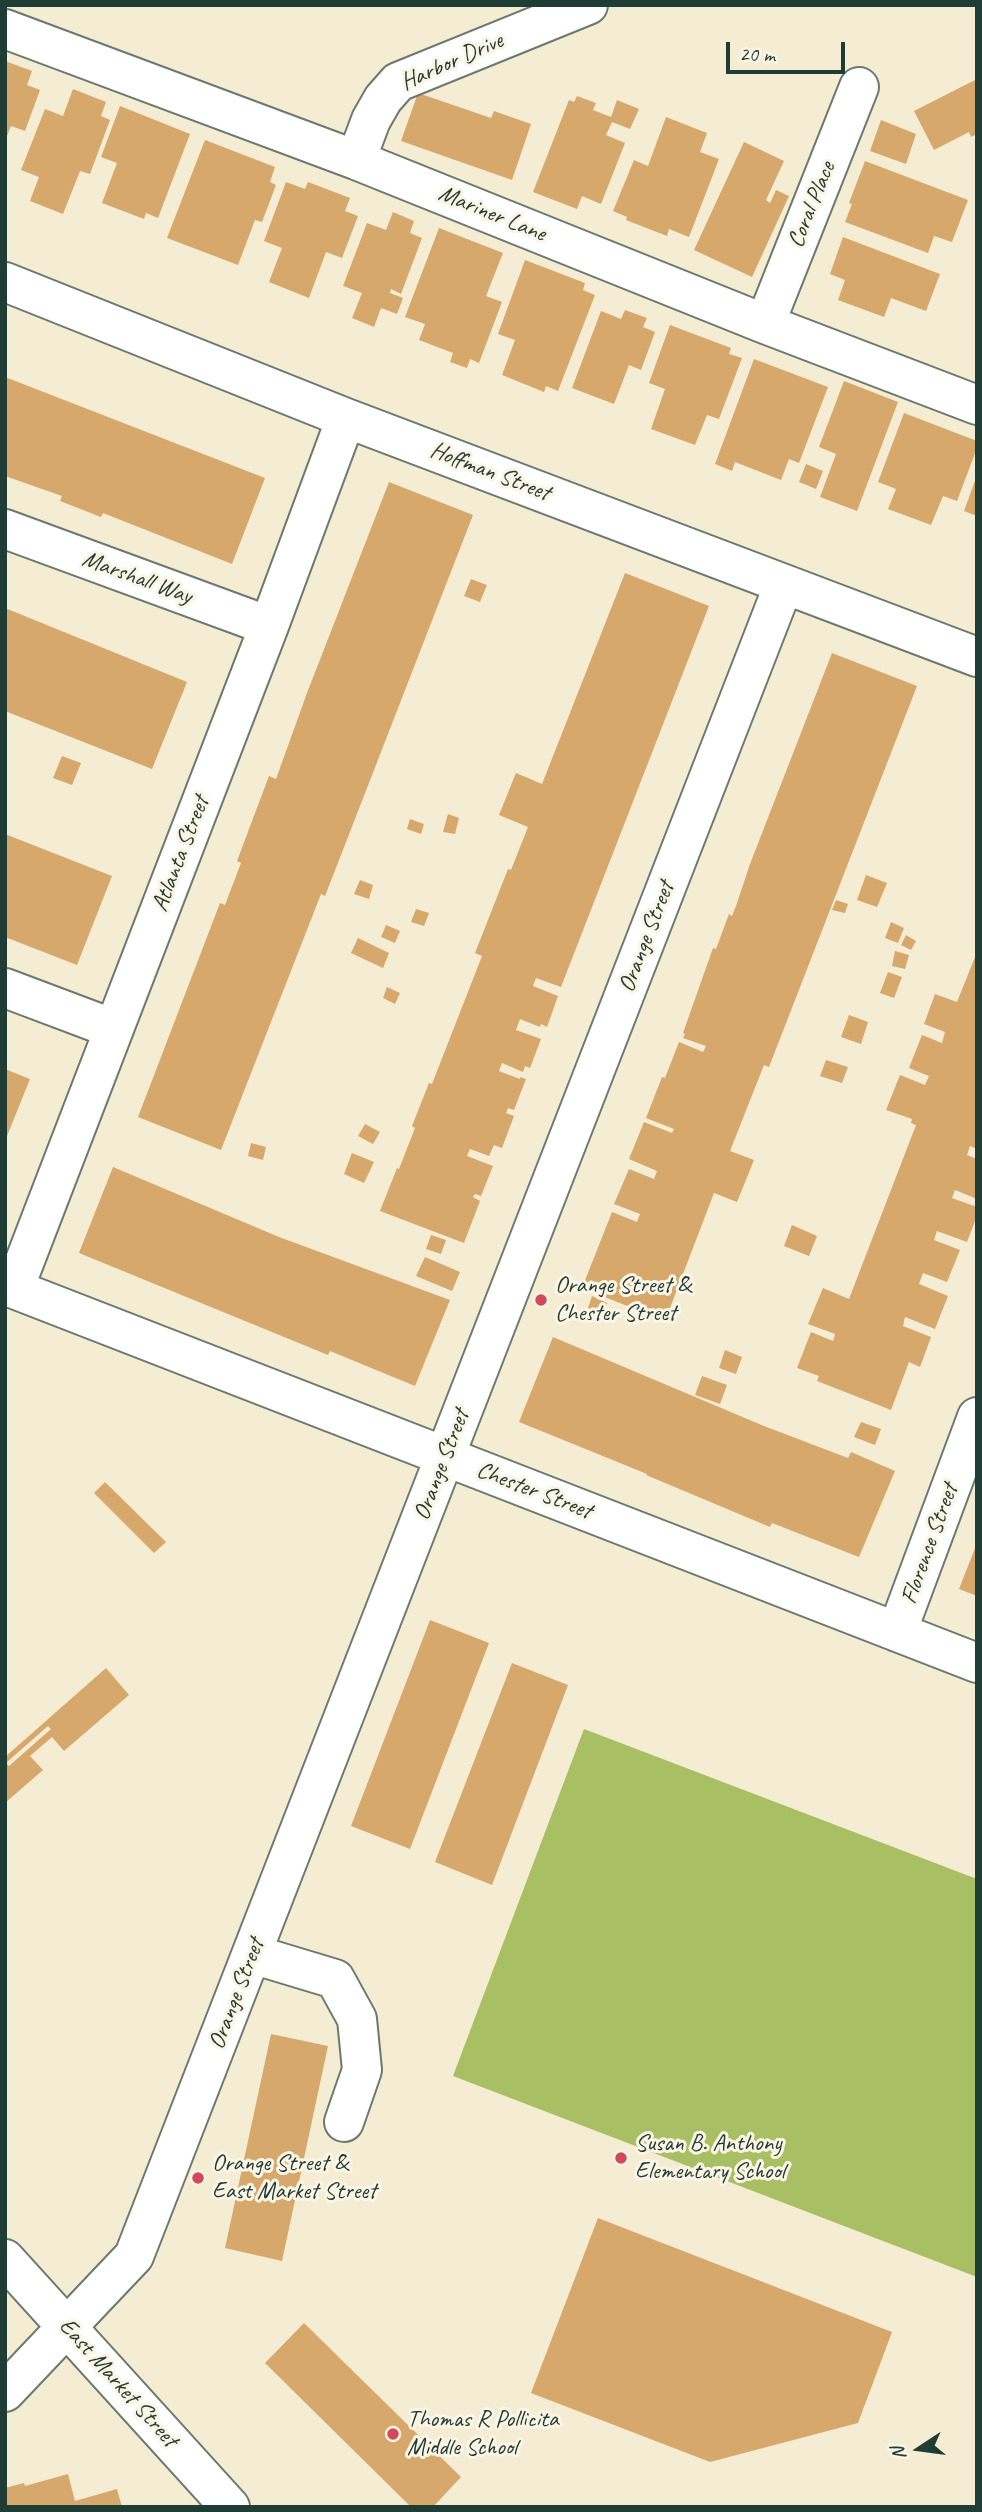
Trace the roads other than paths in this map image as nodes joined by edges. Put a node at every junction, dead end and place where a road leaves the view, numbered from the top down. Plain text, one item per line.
1 (588, 5) edge
2 (5, 29) edge
3 (859, 87) dead end
4 (356, 160) junction
5 (5, 282) edge
6 (765, 324) junction
7 (977, 405) edge
8 (346, 418) junction
9 (5, 529) edge
10 (784, 584) junction
11 (269, 626) junction
12 (977, 657) edge
13 (5, 988) edge
14 (114, 1029) junction
15 (13, 1289) joint
16 (977, 1417) edge
17 (446, 1457) junction
18 (897, 1632) junction
19 (977, 1663) edge
20 (252, 1954) junction
21 (344, 2122) dead end
22 (5, 2259) edge
23 (68, 2327) junction
24 (5, 2392) edge
25 (230, 2507) edge

1 - 4 street, Harbor Drive
2 - 4 street, Mariner Lane
3 - 6 street, Coral Place
4 - 6 street, Mariner Lane
5 - 8 street, Hoffman Street
6 - 7 street, Mariner Lane
8 - 10 street, Hoffman Street
8 - 11 street, Atlanta Street
9 - 11 street, Marshall Way
10 - 12 street, Hoffman Street
10 - 17 street, Orange Street
11 - 14 street, Atlanta Street
13 - 14 street
14 - 15 street, Atlanta Street
15 - 17 street, Chester Street
16 - 18 street, Florence Street
17 - 18 street, Chester Street
17 - 20 street, Orange Street
18 - 19 street, Chester Street
20 - 21 street
20 - 23 street, Orange Street
22 - 23 street, East Market Street
23 - 24 street, Orange Street
23 - 25 street, East Market Street

